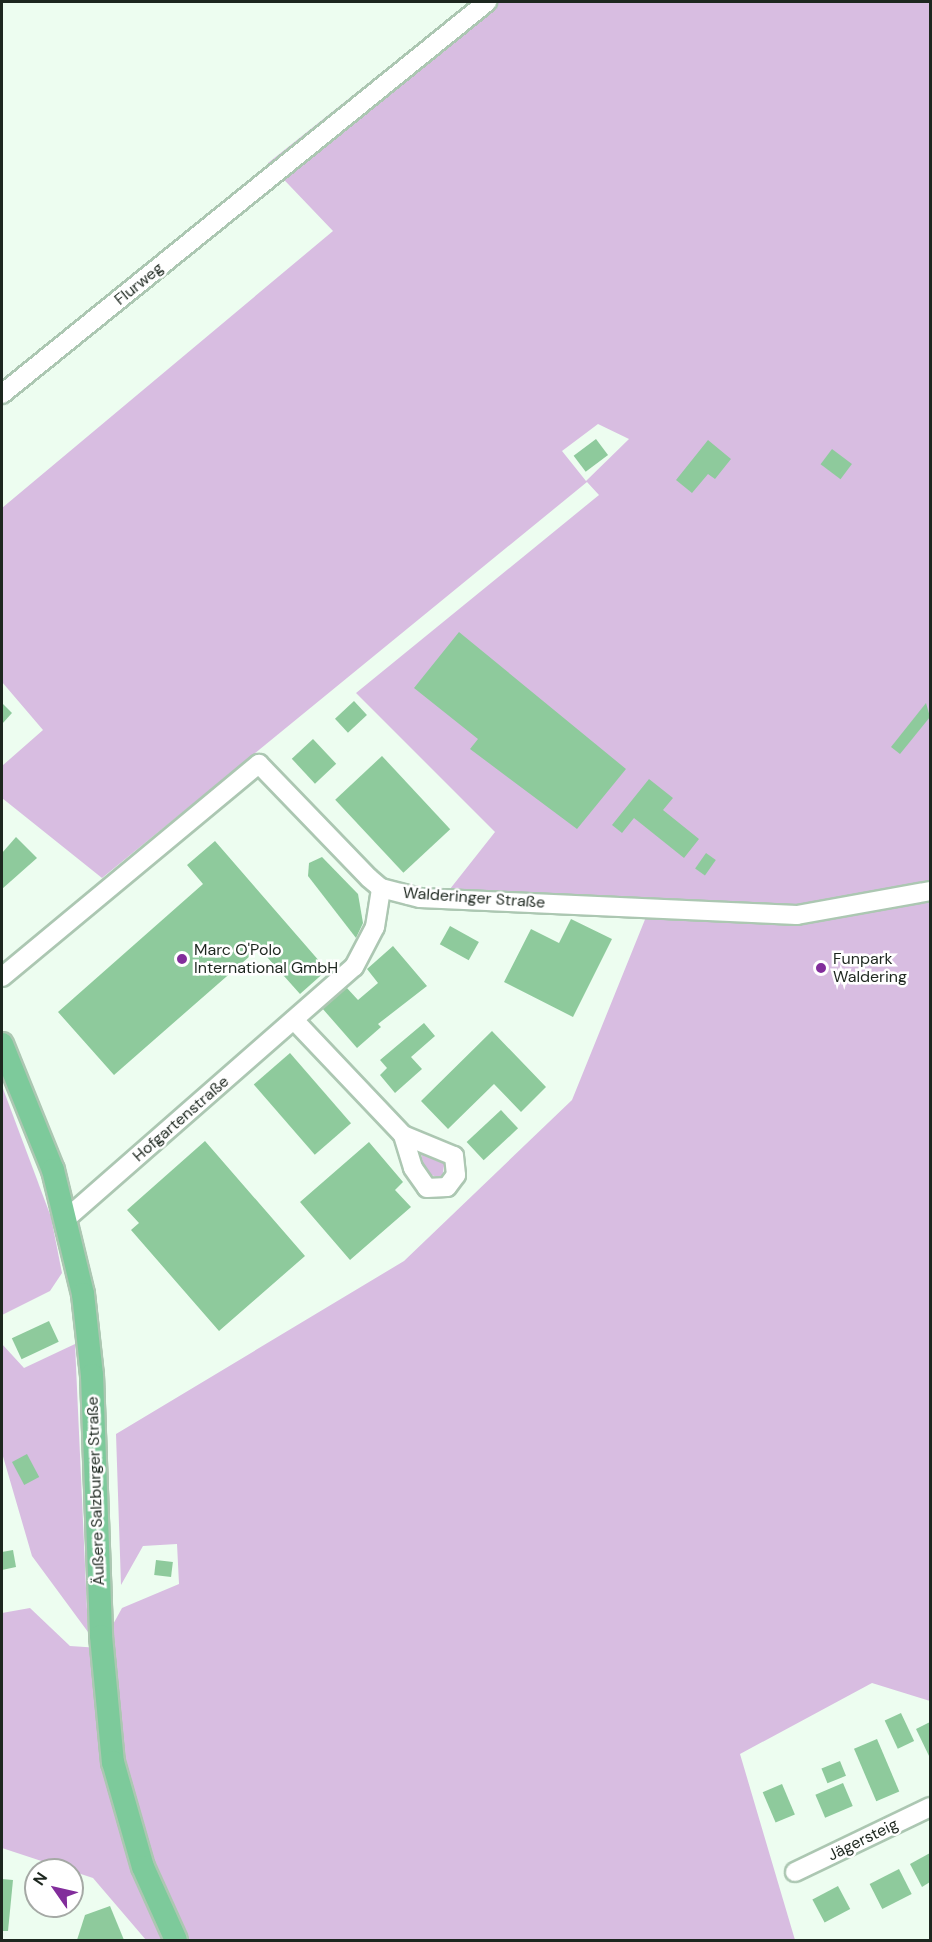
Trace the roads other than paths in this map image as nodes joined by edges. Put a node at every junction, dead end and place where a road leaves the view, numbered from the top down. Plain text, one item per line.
1 (487, 2) edge
2 (2, 394) edge
3 (381, 888) junction
4 (930, 891) edge
5 (2, 977) edge
6 (294, 1020) junction
7 (2, 1044) edge
8 (404, 1135) dead end
9 (66, 1218) junction
10 (930, 1807) edge
11 (795, 1872) dead end
12 (176, 1941) edge

1 - 2 street, Flurweg
3 - 4 street, Walderinger Straße
3 - 5 street, Walderinger Straße
3 - 6 street, Hofgartenstraße
6 - 8 street
6 - 9 street, Hofgartenstraße
7 - 9 main road, Äußere Salzburger Straße
9 - 12 main road, Äußere Salzburger Straße
10 - 11 street, Jägersteig

